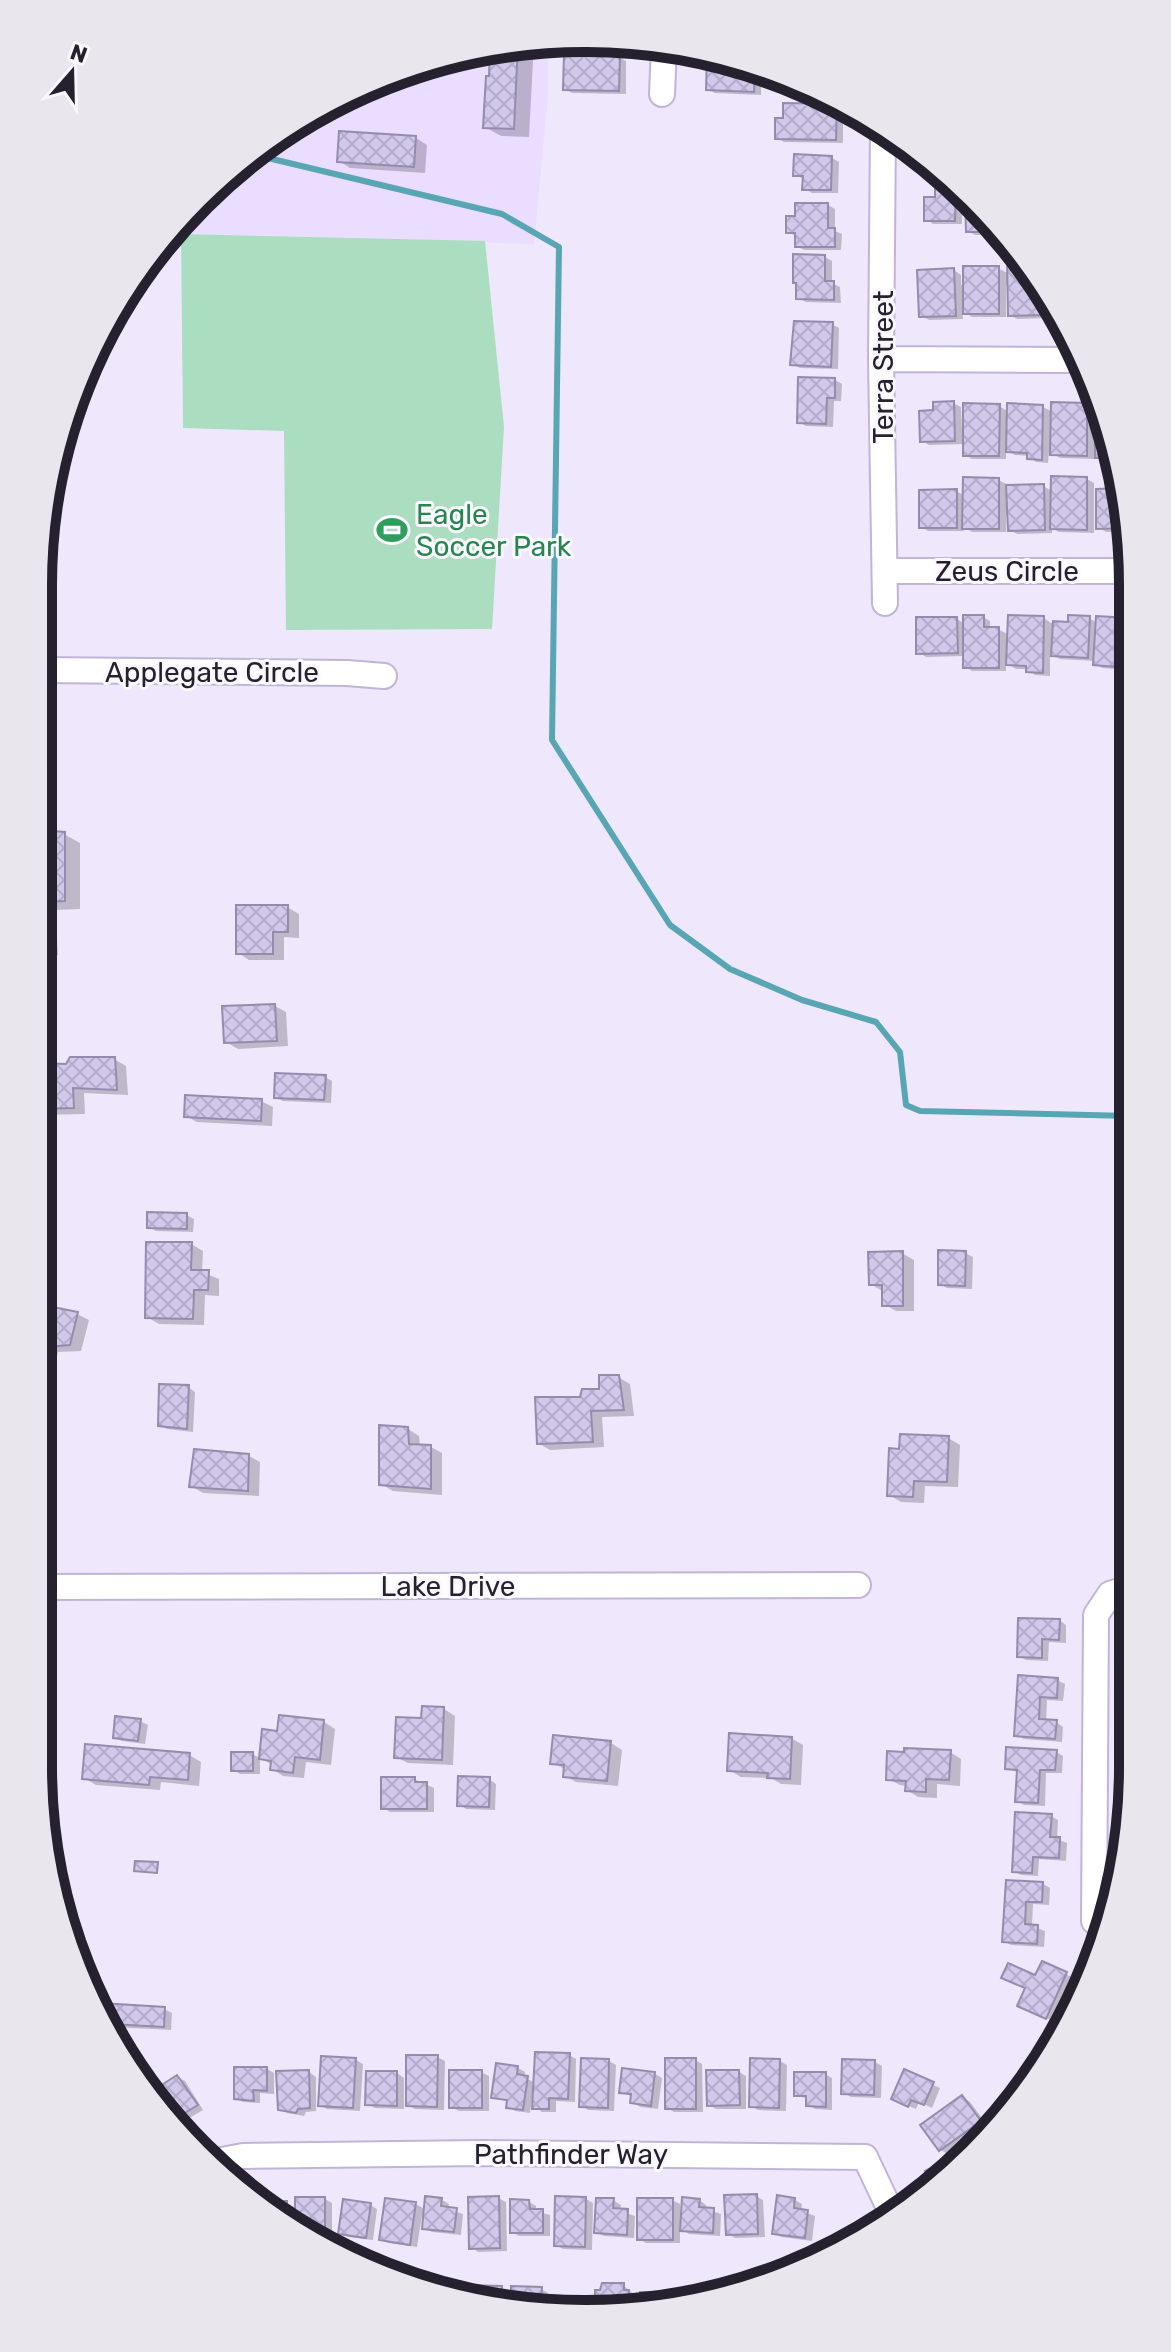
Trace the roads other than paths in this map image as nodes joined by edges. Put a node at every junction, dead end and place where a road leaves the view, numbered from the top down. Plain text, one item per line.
1 (663, 58) edge
2 (662, 94) dead end
3 (887, 145) edge
4 (881, 359) junction
5 (1068, 360) edge
6 (886, 571) junction
7 (1119, 571) edge
8 (885, 603) dead end
9 (52, 670) edge
10 (384, 676) dead end
11 (858, 1585) dead end
12 (52, 1587) edge
13 (1119, 1591) edge
14 (1094, 1921) dead end
15 (225, 2159) edge
16 (888, 2206) edge

1 - 2 street
3 - 4 street, Terra Street
4 - 5 street
4 - 6 street, Terra Street
6 - 7 street, Zeus Circle
6 - 8 street, Terra Street
9 - 10 street, Applegate Circle
11 - 12 street, Lake Drive
13 - 14 street
15 - 16 street, Pathfinder Way

